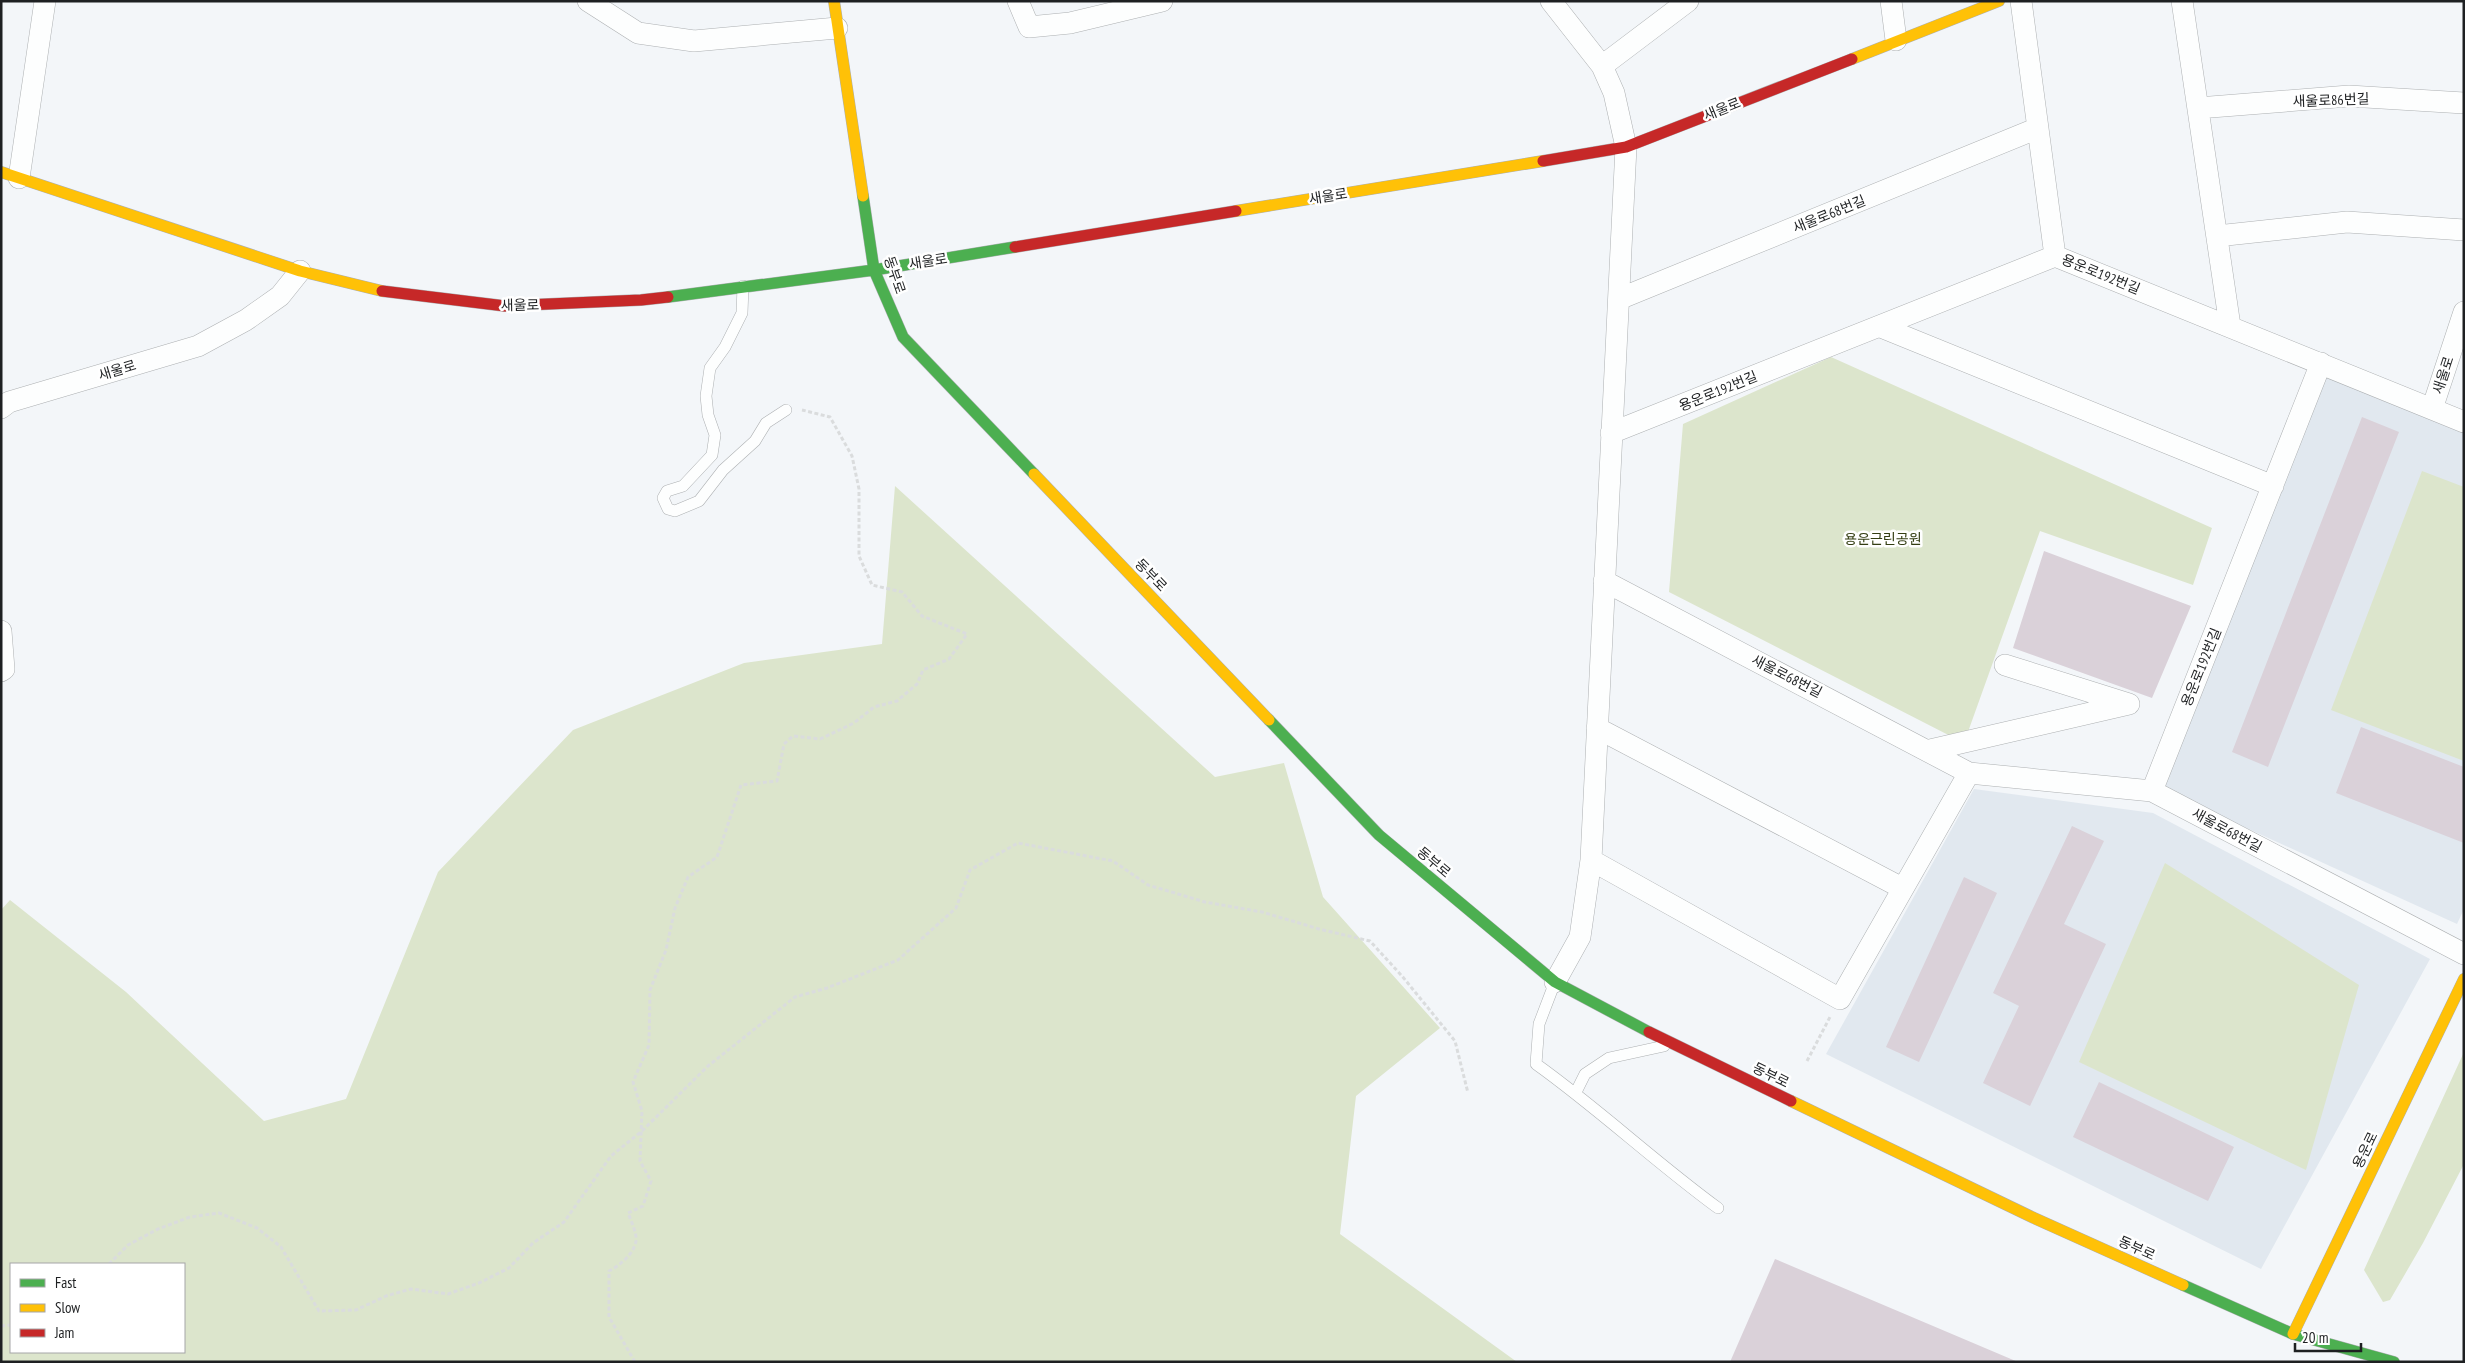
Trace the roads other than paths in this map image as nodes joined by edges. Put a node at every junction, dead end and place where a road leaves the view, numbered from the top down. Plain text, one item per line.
1 (45, 1) edge
2 (588, 1) edge
3 (834, 1) edge
4 (1018, 1) edge
5 (1162, 1) edge
6 (1551, 1) edge
7 (1688, 1) edge
8 (1891, 1) edge
9 (1999, 1) edge
10 (2021, 1) edge
11 (2182, 1) edge
12 (837, 28) junction
13 (1896, 40) junction
14 (1602, 66) junction
15 (2464, 104) edge
16 (2198, 108) junction
17 (2038, 128) junction
18 (1626, 147) junction
19 (10, 175) edge
20 (2464, 230) edge
21 (2217, 236) junction
22 (2055, 256) junction
23 (874, 270) junction
24 (300, 271) junction
25 (743, 286) junction
26 (1619, 299) junction
27 (2464, 312) edge
28 (2230, 326) junction
29 (1881, 327) junction
30 (2321, 363) junction
31 (1, 408) edge
32 (2432, 409) junction
33 (786, 410) road end
34 (2464, 422) edge
35 (1611, 433) junction
36 (2273, 486) junction
37 (1604, 582) junction
38 (1, 631) edge
39 (2005, 665) dead end
40 (1, 670) edge
41 (1597, 728) junction
42 (1930, 750) junction
43 (1969, 773) junction
44 (2152, 791) junction
45 (1591, 860) junction
46 (1902, 888) junction
47 (2464, 954) edge
48 (2464, 979) edge
49 (1554, 982) junction
50 (1672, 1044) junction
51 (1576, 1092) junction
52 (1718, 1208) dead end
53 (2293, 1334) junction
54 (2349, 1356) edge
55 (2394, 1362) edge

1 - 19 street
2 - 12 street
3 - 12 main road, 동부로
4 - 5 street
6 - 14 street
7 - 14 street
8 - 13 street
9 - 13 main road, 새울로
10 - 17 street
11 - 16 street
12 - 23 main road, 동부로
13 - 18 main road, 새울로
14 - 18 street
15 - 16 street, 새울로86번길
16 - 21 street
17 - 22 street
17 - 26 street, 새울로68번길
18 - 23 main road, 새울로
18 - 26 street
19 - 24 main road, 새울로
20 - 21 street
21 - 28 street
22 - 28 street, 용운로192번길
22 - 29 street, 용운로192번길
23 - 25 main road, 새울로
23 - 49 main road, 동부로
24 - 25 main road, 새울로
24 - 31 street, 새울로
25 - 33 lane
26 - 35 street
27 - 32 street, 새울로
28 - 30 street, 용운로192번길
29 - 35 street, 용운로192번길
29 - 36 street
30 - 32 street, 용운로192번길
30 - 36 street, 용운로192번길
32 - 34 street, 용운로192번길
35 - 37 street
36 - 44 street, 용운로192번길
37 - 41 street
37 - 42 street, 새울로68번길
38 - 40 street
39 - 42 street
41 - 45 street
41 - 46 street
42 - 43 street, 새울로68번길
43 - 44 street, 새울로68번길
43 - 46 street
44 - 47 street, 새울로68번길
45 - 46 street
45 - 49 street
48 - 53 main road, 용운로
49 - 50 main road, 동부로
49 - 51 lane
50 - 51 lane
50 - 53 main road, 동부로
51 - 52 lane
53 - 54 main road, 동부로
54 - 55 main road, 동부로

